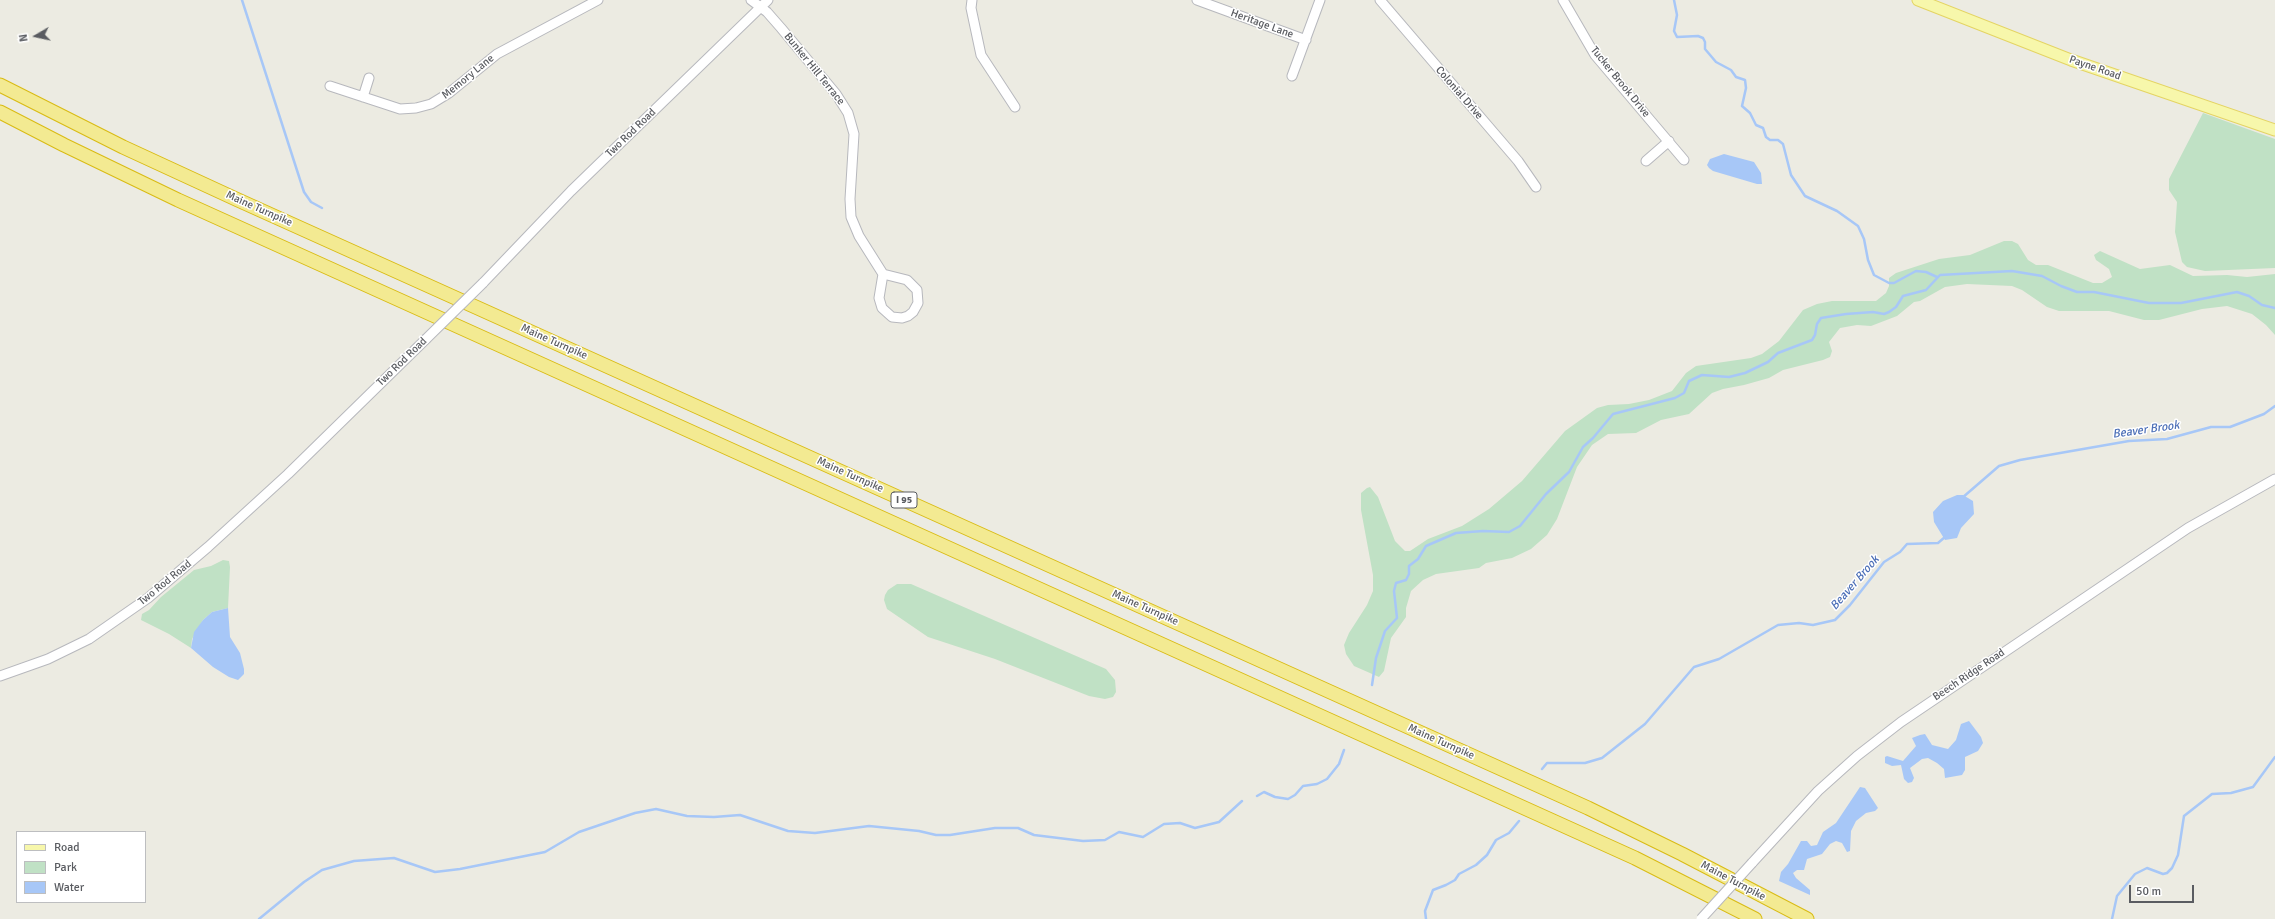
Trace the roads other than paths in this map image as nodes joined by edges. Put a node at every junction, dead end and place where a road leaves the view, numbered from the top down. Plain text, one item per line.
1 (598, 0) edge
2 (751, 0) edge
3 (768, 0) edge
4 (972, 0) edge
5 (1197, 0) edge
6 (1320, 0) edge
7 (1380, 0) edge
8 (1563, 0) edge
9 (1918, 0) edge
10 (761, 7) junction
11 (1306, 40) junction
12 (0, 75) edge
13 (1292, 76) dead end
14 (369, 78) dead end
15 (0, 85) edge
16 (330, 86) dead end
17 (363, 97) junction
18 (1015, 107) dead end
19 (0, 112) edge
20 (67, 120) junction
21 (2275, 130) edge
22 (1669, 141) junction
23 (1684, 160) dead end
24 (1646, 161) dead end
25 (1536, 187) dead end
26 (883, 274) junction
27 (2275, 479) edge
28 (0, 676) edge
29 (1701, 919) edge
30 (1755, 919) edge
31 (1807, 919) edge

1 - 17 street, Memory Lane
2 - 10 street
3 - 10 street, Two Rod Road
4 - 18 street
5 - 11 street, Heritage Lane
6 - 11 street
7 - 25 street, Colonial Drive
8 - 22 street, Tucker Brook Drive
9 - 21 main road, Payne Road
10 - 26 street, Bunker Hill Terrace
10 - 28 street, Two Rod Road, bridge
11 - 13 street
12 - 20 highway
14 - 17 street
15 - 20 highway, Maine Turnpike / I 95
16 - 17 street, Memory Lane
19 - 30 highway, I 95
20 - 31 highway, Maine Turnpike / I 95
22 - 23 street, Tucker Brook Drive
22 - 24 street
26 - 26 street
27 - 29 street, Beech Ridge Road, bridge

